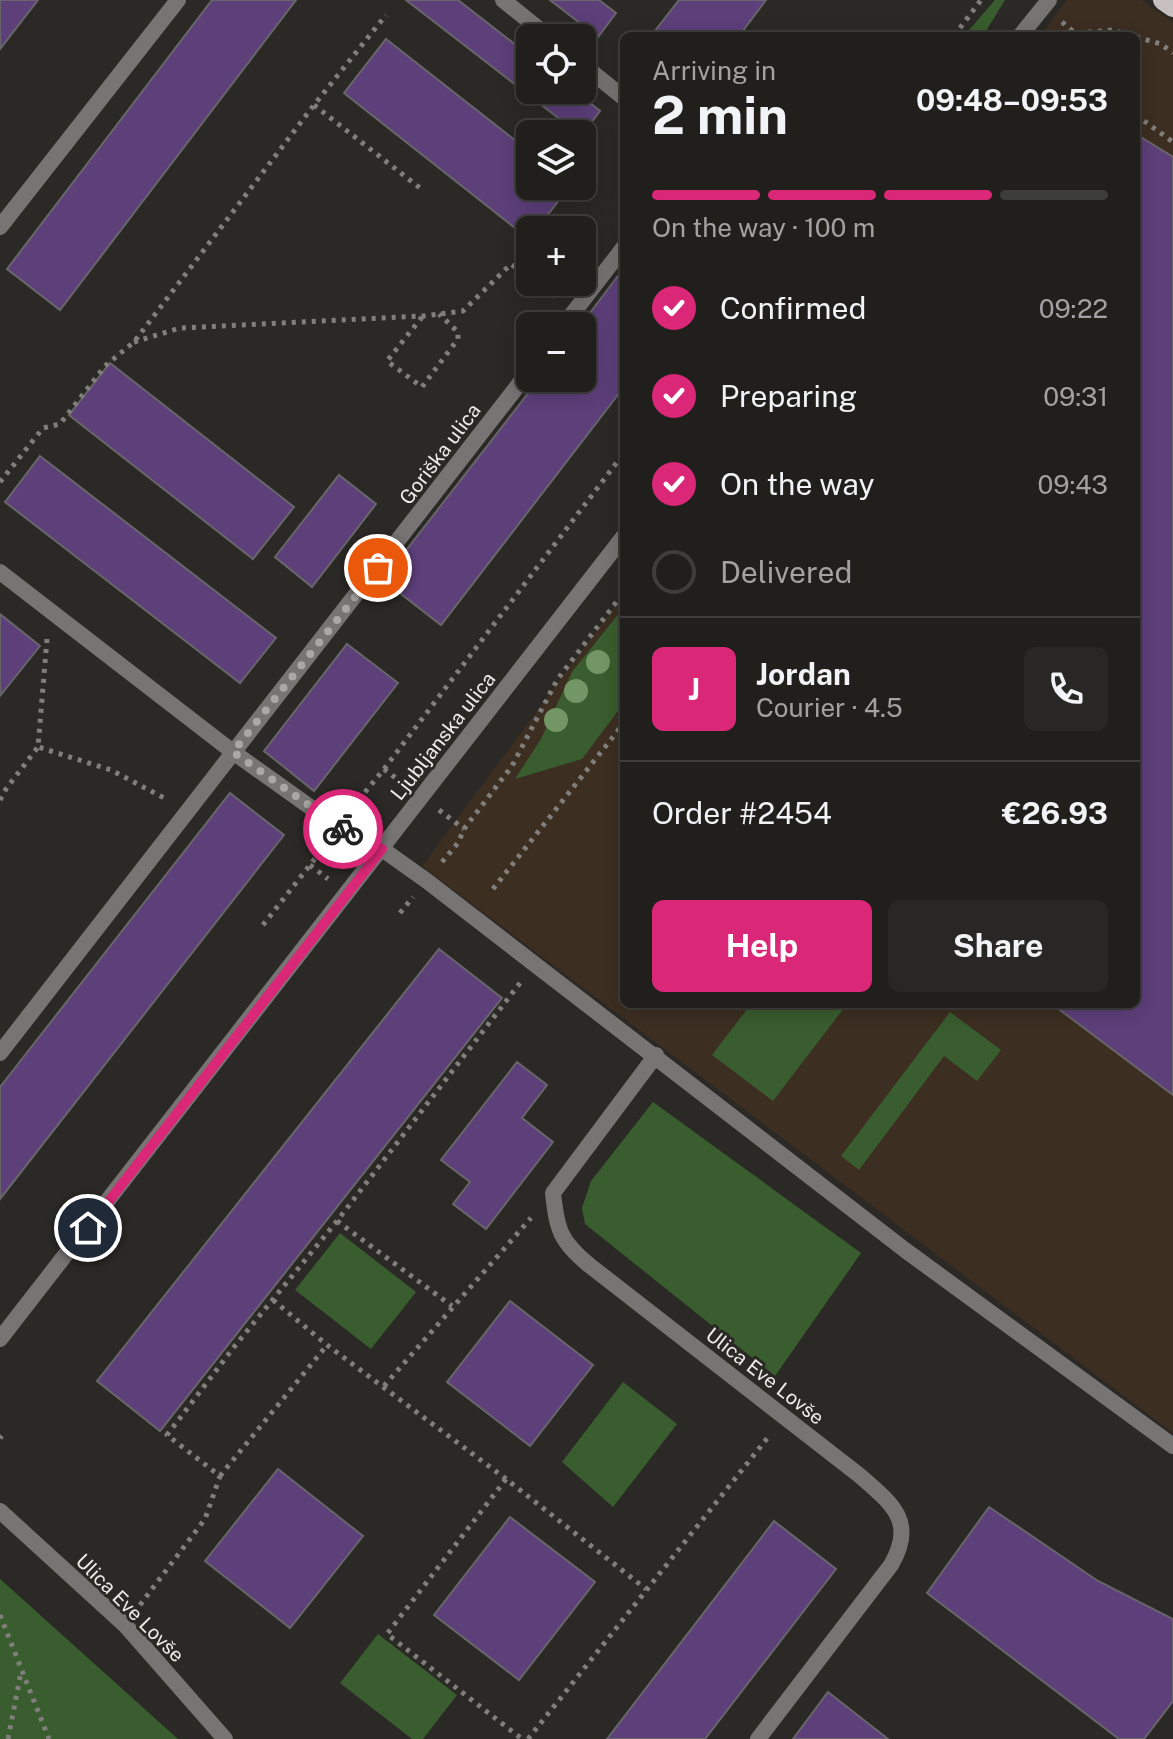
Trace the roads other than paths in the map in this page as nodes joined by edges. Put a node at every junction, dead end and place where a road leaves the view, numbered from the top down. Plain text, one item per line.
1 (178, 0) edge
2 (503, 0) edge
3 (1049, 0) edge
4 (1163, 0) edge
5 (1173, 7) edge
6 (533, 24) edge
7 (1023, 32) edge
8 (596, 75) edge
9 (620, 95) edge
10 (0, 227) edge
11 (620, 252) edge
12 (574, 312) edge
13 (516, 388) edge
14 (620, 541) edge
15 (0, 572) edge
16 (233, 752) junction
17 (382, 849) junction
18 (0, 1053) edge
19 (656, 1055) junction
20 (0, 1339) edge
21 (1173, 1446) edge
22 (0, 1511) edge
23 (225, 1739) edge
24 (758, 1739) edge

1 - 10 street
2 - 6 street
3 - 7 street
4 - 5 main road
8 - 9 street
11 - 12 street
13 - 16 street, Goriška ulica
14 - 17 street, Ljubljanska ulica
15 - 16 street
16 - 17 street
16 - 18 street, Goriška ulica
17 - 19 street
17 - 20 street, Ljubljanska ulica
19 - 21 street
19 - 24 street, Ulica Eve Lovše
22 - 23 street, Ulica Eve Lovše

